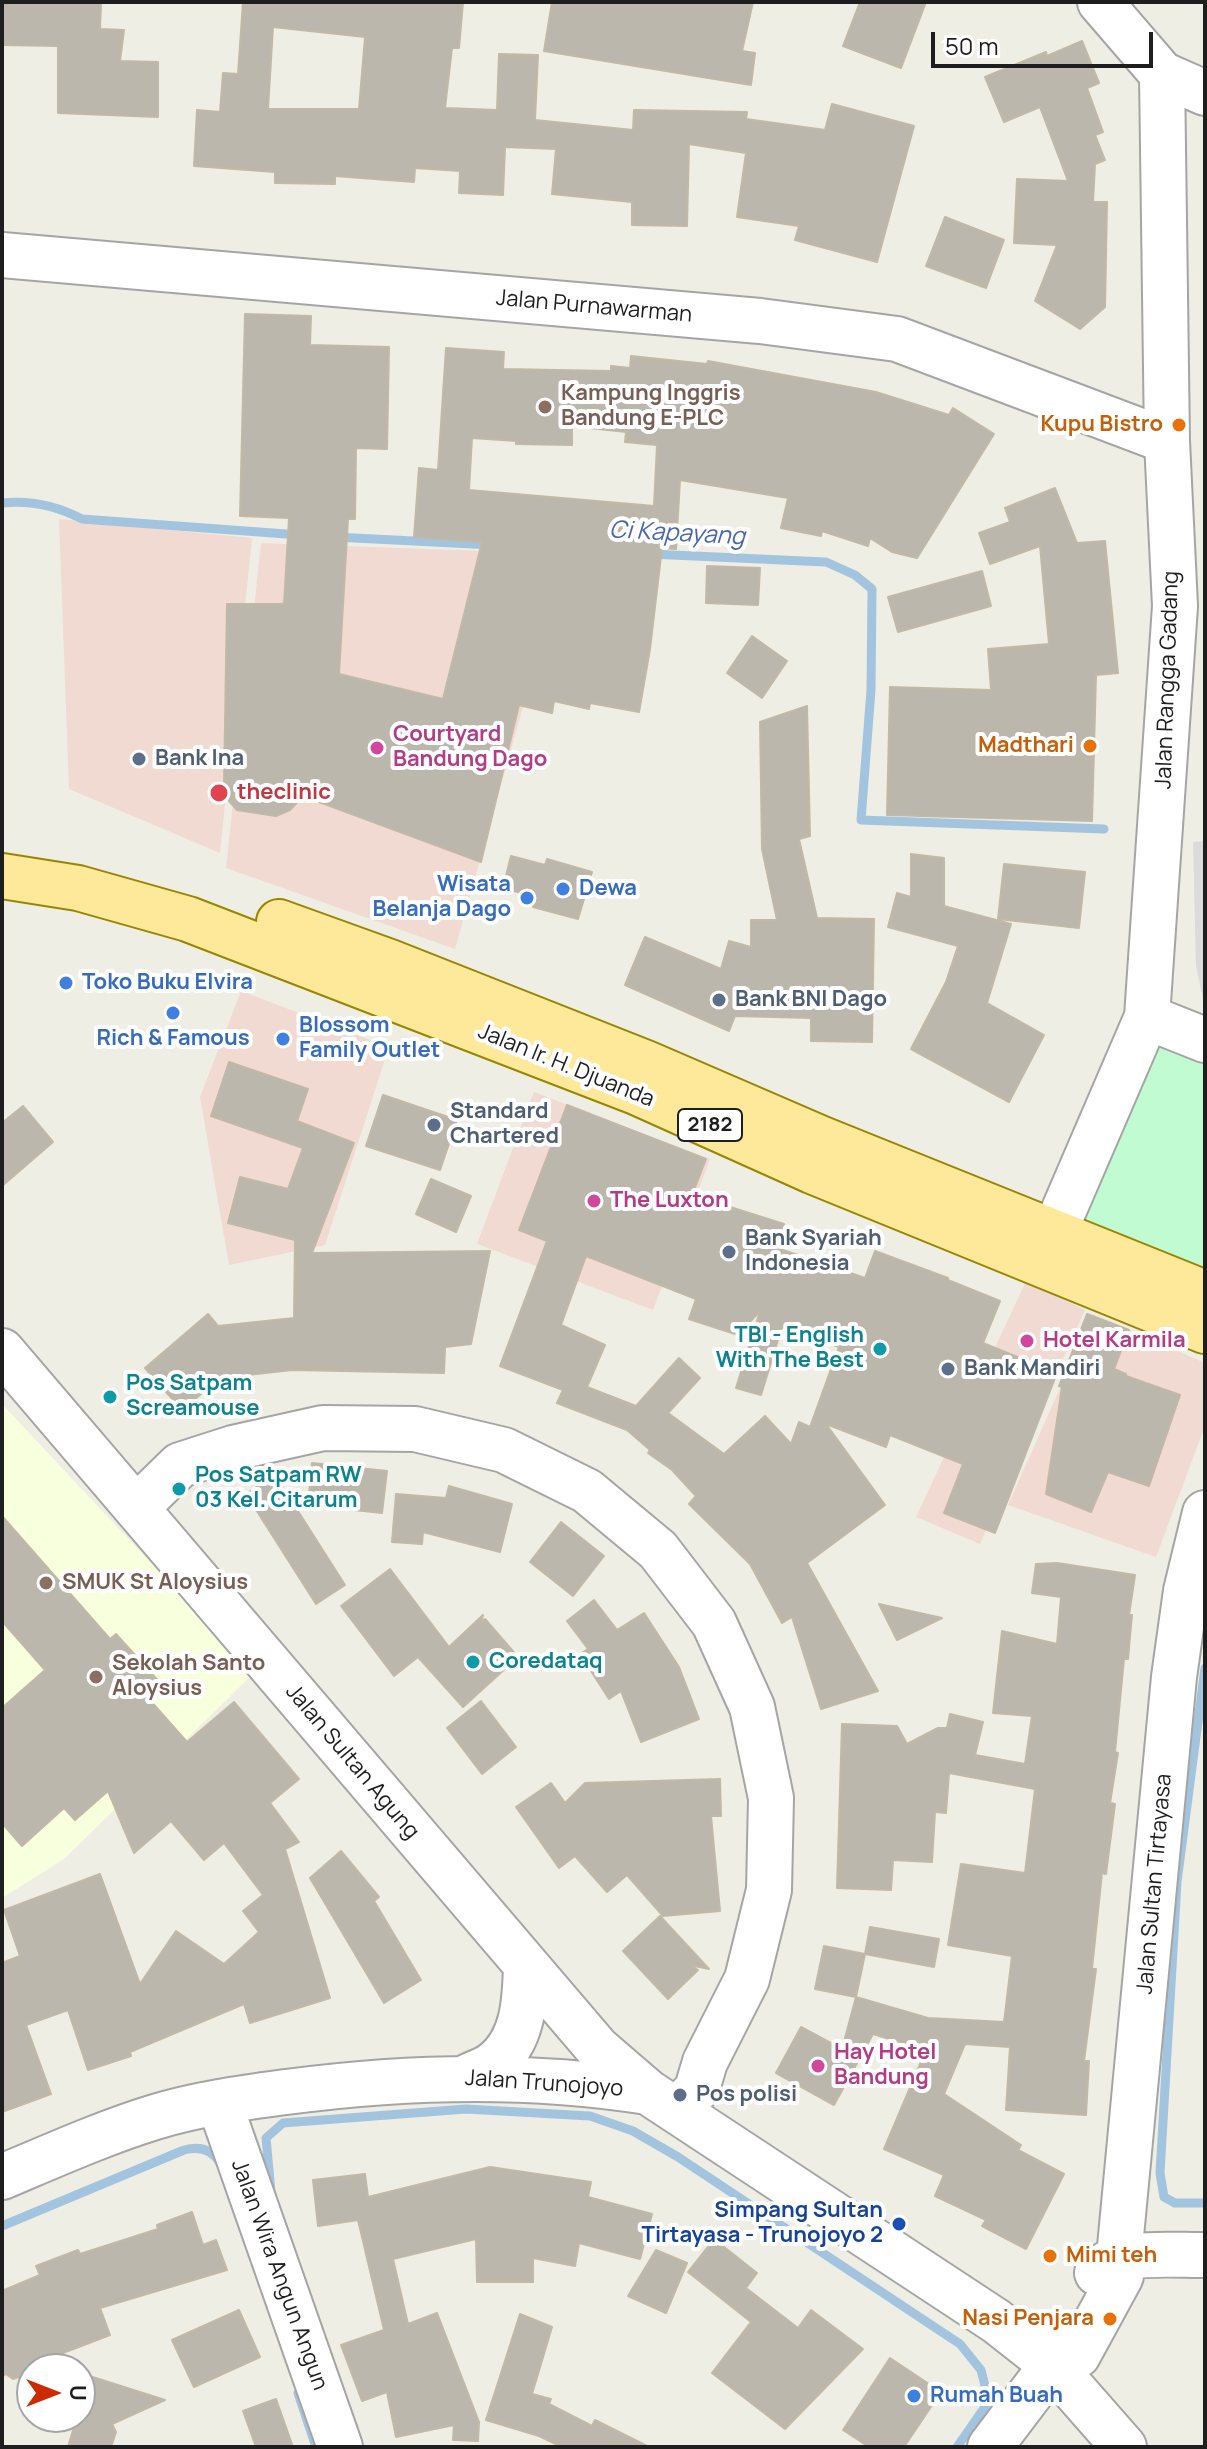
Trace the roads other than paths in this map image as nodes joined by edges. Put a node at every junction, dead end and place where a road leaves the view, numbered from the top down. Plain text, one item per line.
1 (1100, 2) edge
2 (1162, 74) junction
3 (1205, 93) edge
4 (2, 255) edge
5 (1167, 441) junction
6 (1190, 602) edge
7 (2, 846) edge
8 (82, 873) junction
9 (2, 876) edge
10 (1147, 1017) junction
11 (1205, 1040) edge
12 (1048, 1247) junction
13 (1205, 1293) edge
14 (1205, 1331) edge
15 (2, 1351) edge
16 (1205, 1513) edge
17 (145, 1518) junction
18 (526, 1966) junction
19 (465, 2078) junction
20 (663, 2101) junction
21 (219, 2102) junction
22 (2, 2177) edge
23 (1205, 2255) edge
24 (1119, 2257) junction
25 (1052, 2365) junction
26 (340, 2447) edge
27 (990, 2447) edge
28 (1124, 2447) edge

1 - 2 street
2 - 3 street
2 - 5 street, Jalan Rangga Gadang
4 - 5 street, Jalan Purnawarman
5 - 6 street, Jalan Rangga Gadang
6 - 10 street, Jalan Rangga Gadang
7 - 8 main road, Jalan Ir. H. Djuanda / 2182
8 - 9 main road, Jalan Ir. H. Djuanda / 2182
8 - 12 main road, Jalan Ir. H. Djuanda / 2182
10 - 11 street
10 - 12 street, Jalan Rangga Gadang
12 - 13 main road, Jalan Ir. H. Djuanda / 2182
12 - 14 main road, Jalan Ir. H. Djuanda / 2182
15 - 17 street, Jalan Sultan Agung
16 - 24 street, Jalan Sultan Tirtayasa
17 - 18 street, Jalan Sultan Agung
17 - 20 street
18 - 19 street
18 - 20 street, Jalan Sultan Agung
19 - 20 street, Jalan Trunojoyo
19 - 21 street, Jalan Trunojoyo
20 - 25 street, Jalan Trunojoyo
21 - 22 street, Jalan Trunojoyo
21 - 26 street, Jalan Wira Angun Angun
23 - 24 street
24 - 25 street
25 - 27 street
25 - 28 street, Jalan Trunojoyo

